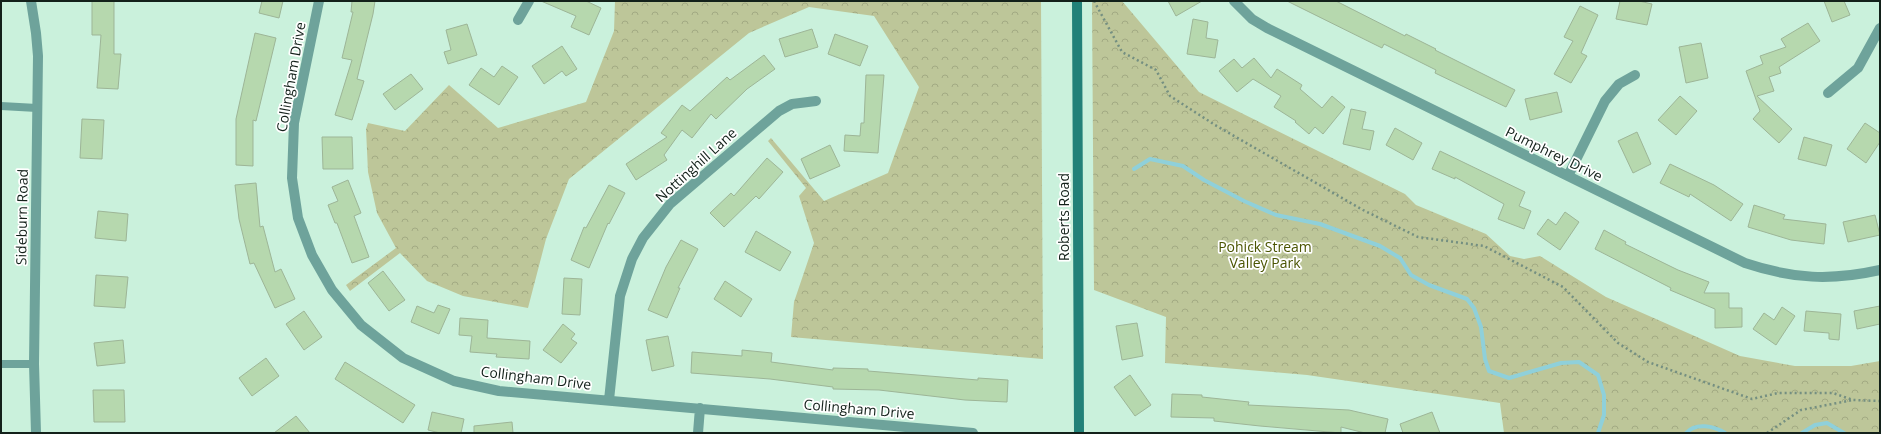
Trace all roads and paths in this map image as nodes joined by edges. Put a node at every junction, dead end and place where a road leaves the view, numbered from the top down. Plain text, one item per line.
1 (31, 1) edge
2 (319, 1) edge
3 (529, 1) edge
4 (1076, 1) edge
5 (1094, 1) edge
6 (1234, 1) edge
7 (518, 20) dead end
8 (1880, 28) edge
9 (1635, 74) dead end
10 (1828, 93) dead end
11 (816, 101) dead end
12 (1, 106) edge
13 (37, 108) junction
14 (1568, 176) junction
15 (1880, 270) edge
16 (1, 364) edge
17 (34, 364) junction
18 (609, 400) junction
19 (1854, 400) junction
20 (1880, 401) edge
21 (700, 408) junction
22 (36, 433) edge
23 (698, 433) edge
24 (973, 433) edge
25 (1079, 433) edge
26 (1767, 433) edge

1 - 13 street, Sideburn Road
2 - 18 street, Collingham Drive
3 - 7 street
4 - 25 main road, Roberts Road
5 - 19 path
6 - 14 street, Pumphrey Drive
8 - 10 street
9 - 14 street
11 - 18 street, Nottinghill Lane
12 - 13 lane
13 - 17 street, Sideburn Road
14 - 15 street, Pumphrey Drive
16 - 17 lane
17 - 22 street, Sideburn Road
18 - 21 street, Collingham Drive
19 - 20 path
19 - 26 path
21 - 23 street
21 - 24 street, Collingham Drive

